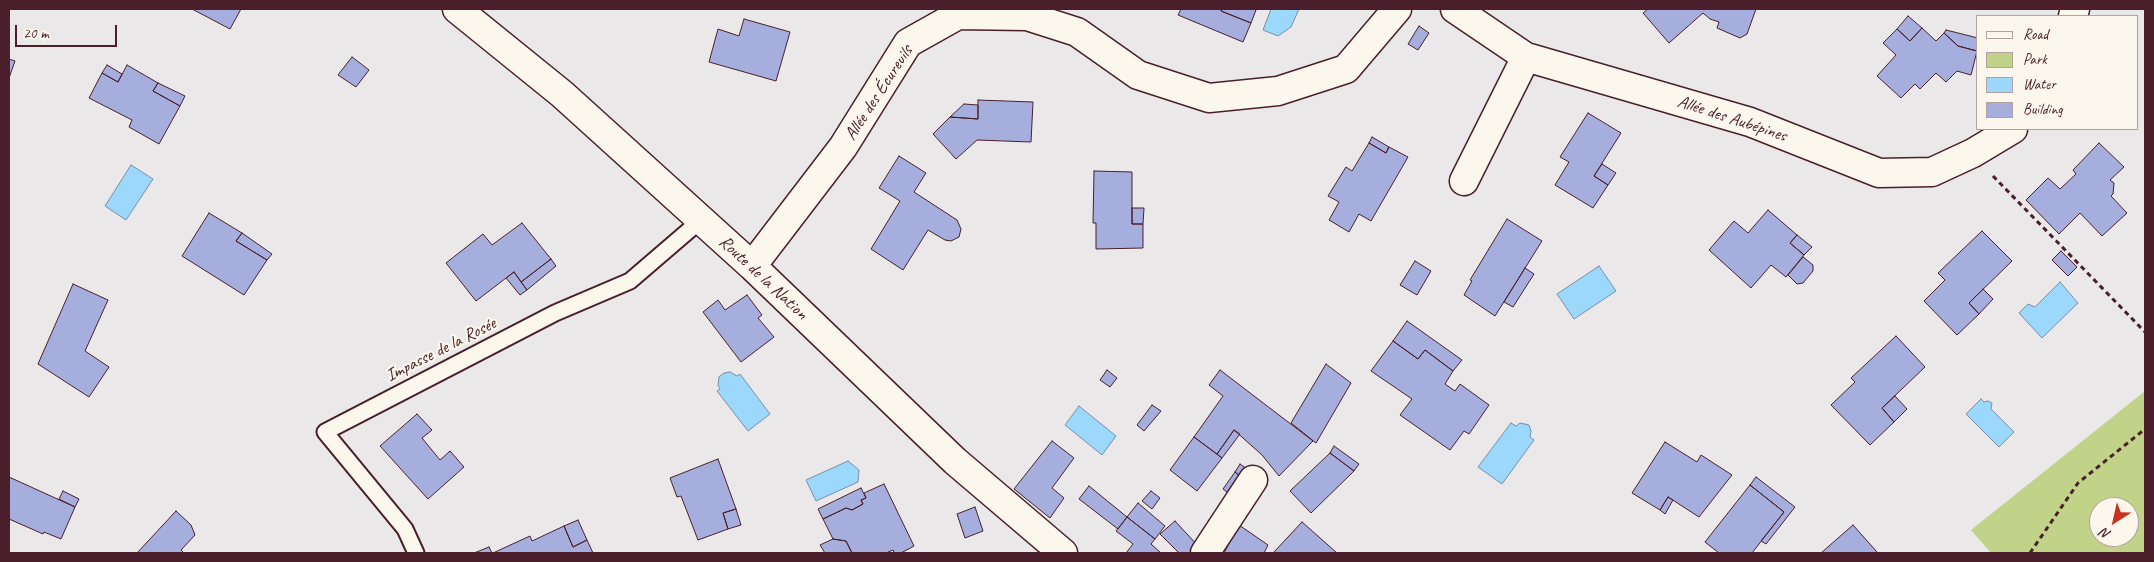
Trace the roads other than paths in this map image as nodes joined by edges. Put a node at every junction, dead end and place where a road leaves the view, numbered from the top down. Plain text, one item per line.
1 (457, 9) edge
2 (1397, 9) edge
3 (1455, 9) edge
4 (1526, 57) junction
5 (2011, 130) edge
6 (1464, 181) dead end
7 (701, 220) junction
8 (752, 266) junction
9 (1253, 480) dead end
10 (416, 553) edge
11 (1063, 553) edge
12 (1205, 553) edge

1 - 7 street, Route de la Nation
2 - 8 street, Allée des Écureuils
3 - 4 street, Allée des Aubépines
4 - 5 street, Allée des Aubépines
4 - 6 street
7 - 8 street, Route de la Nation
7 - 10 lane, Impasse de la Rosée
8 - 11 street, Route de la Nation
9 - 12 street

